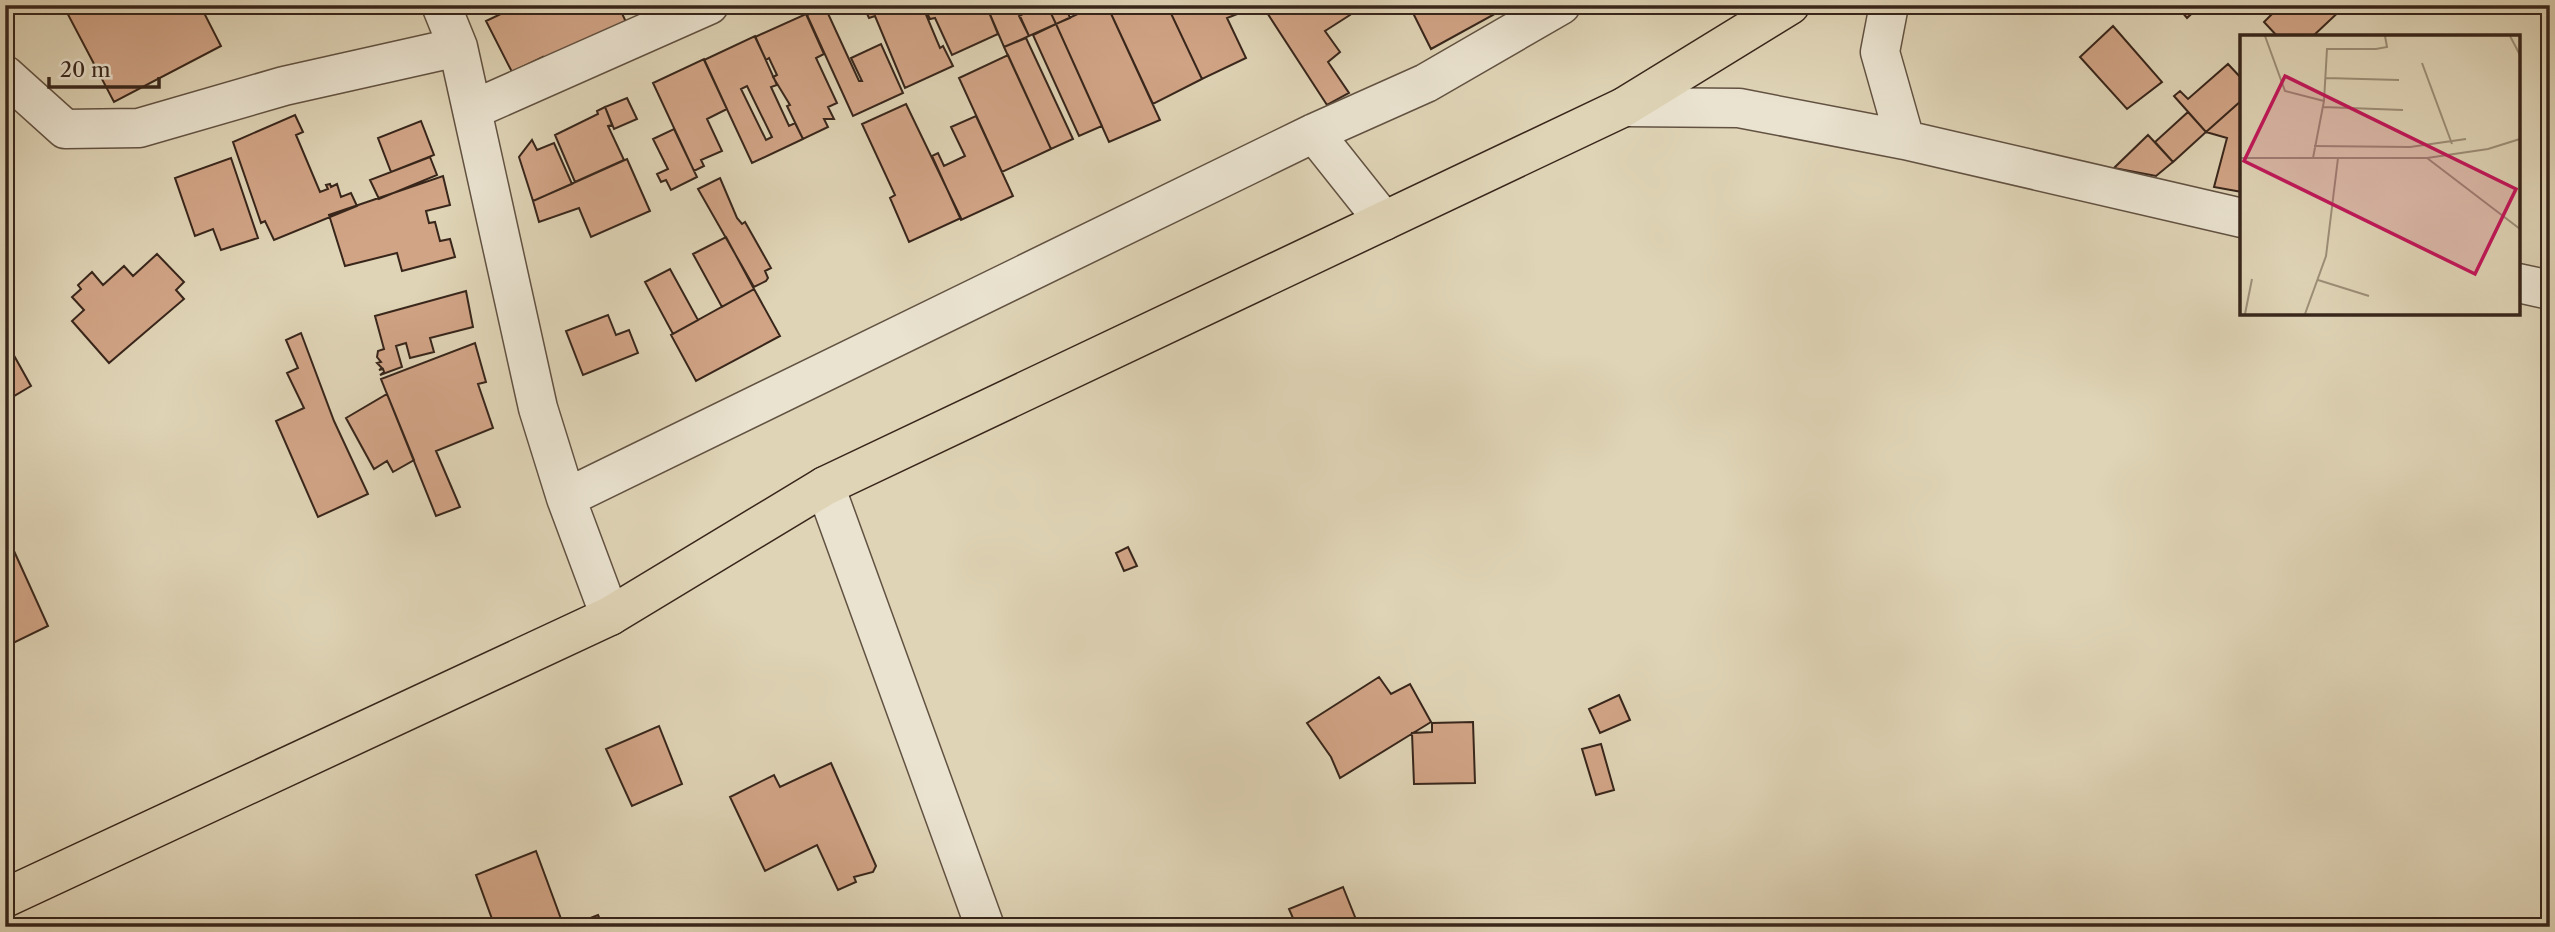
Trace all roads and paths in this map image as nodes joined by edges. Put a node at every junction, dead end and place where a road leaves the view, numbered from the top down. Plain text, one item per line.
1 (441, 5) edge
2 (709, 5) edge
3 (1561, 5) edge
4 (1790, 5) edge
5 (1889, 5) edge
6 (458, 47) junction
7 (5, 75) edge
8 (1624, 107) junction
9 (472, 110) junction
10 (1314, 133) junction
11 (1905, 140) junction
12 (2240, 219) edge
13 (1384, 221) junction
14 (2520, 283) edge
15 (2550, 290) edge
16 (825, 486) junction
17 (566, 498) junction
18 (610, 616) junction
19 (5, 898) edge
20 (985, 927) edge

1 - 6 street
2 - 9 street
3 - 10 street
4 - 8 main road
5 - 11 street
6 - 7 street
6 - 9 street
8 - 11 street
8 - 13 main road
9 - 17 street
10 - 13 street
10 - 17 street
11 - 12 street
13 - 16 main road
14 - 15 street
16 - 18 main road
16 - 20 street
17 - 18 street
18 - 19 main road

